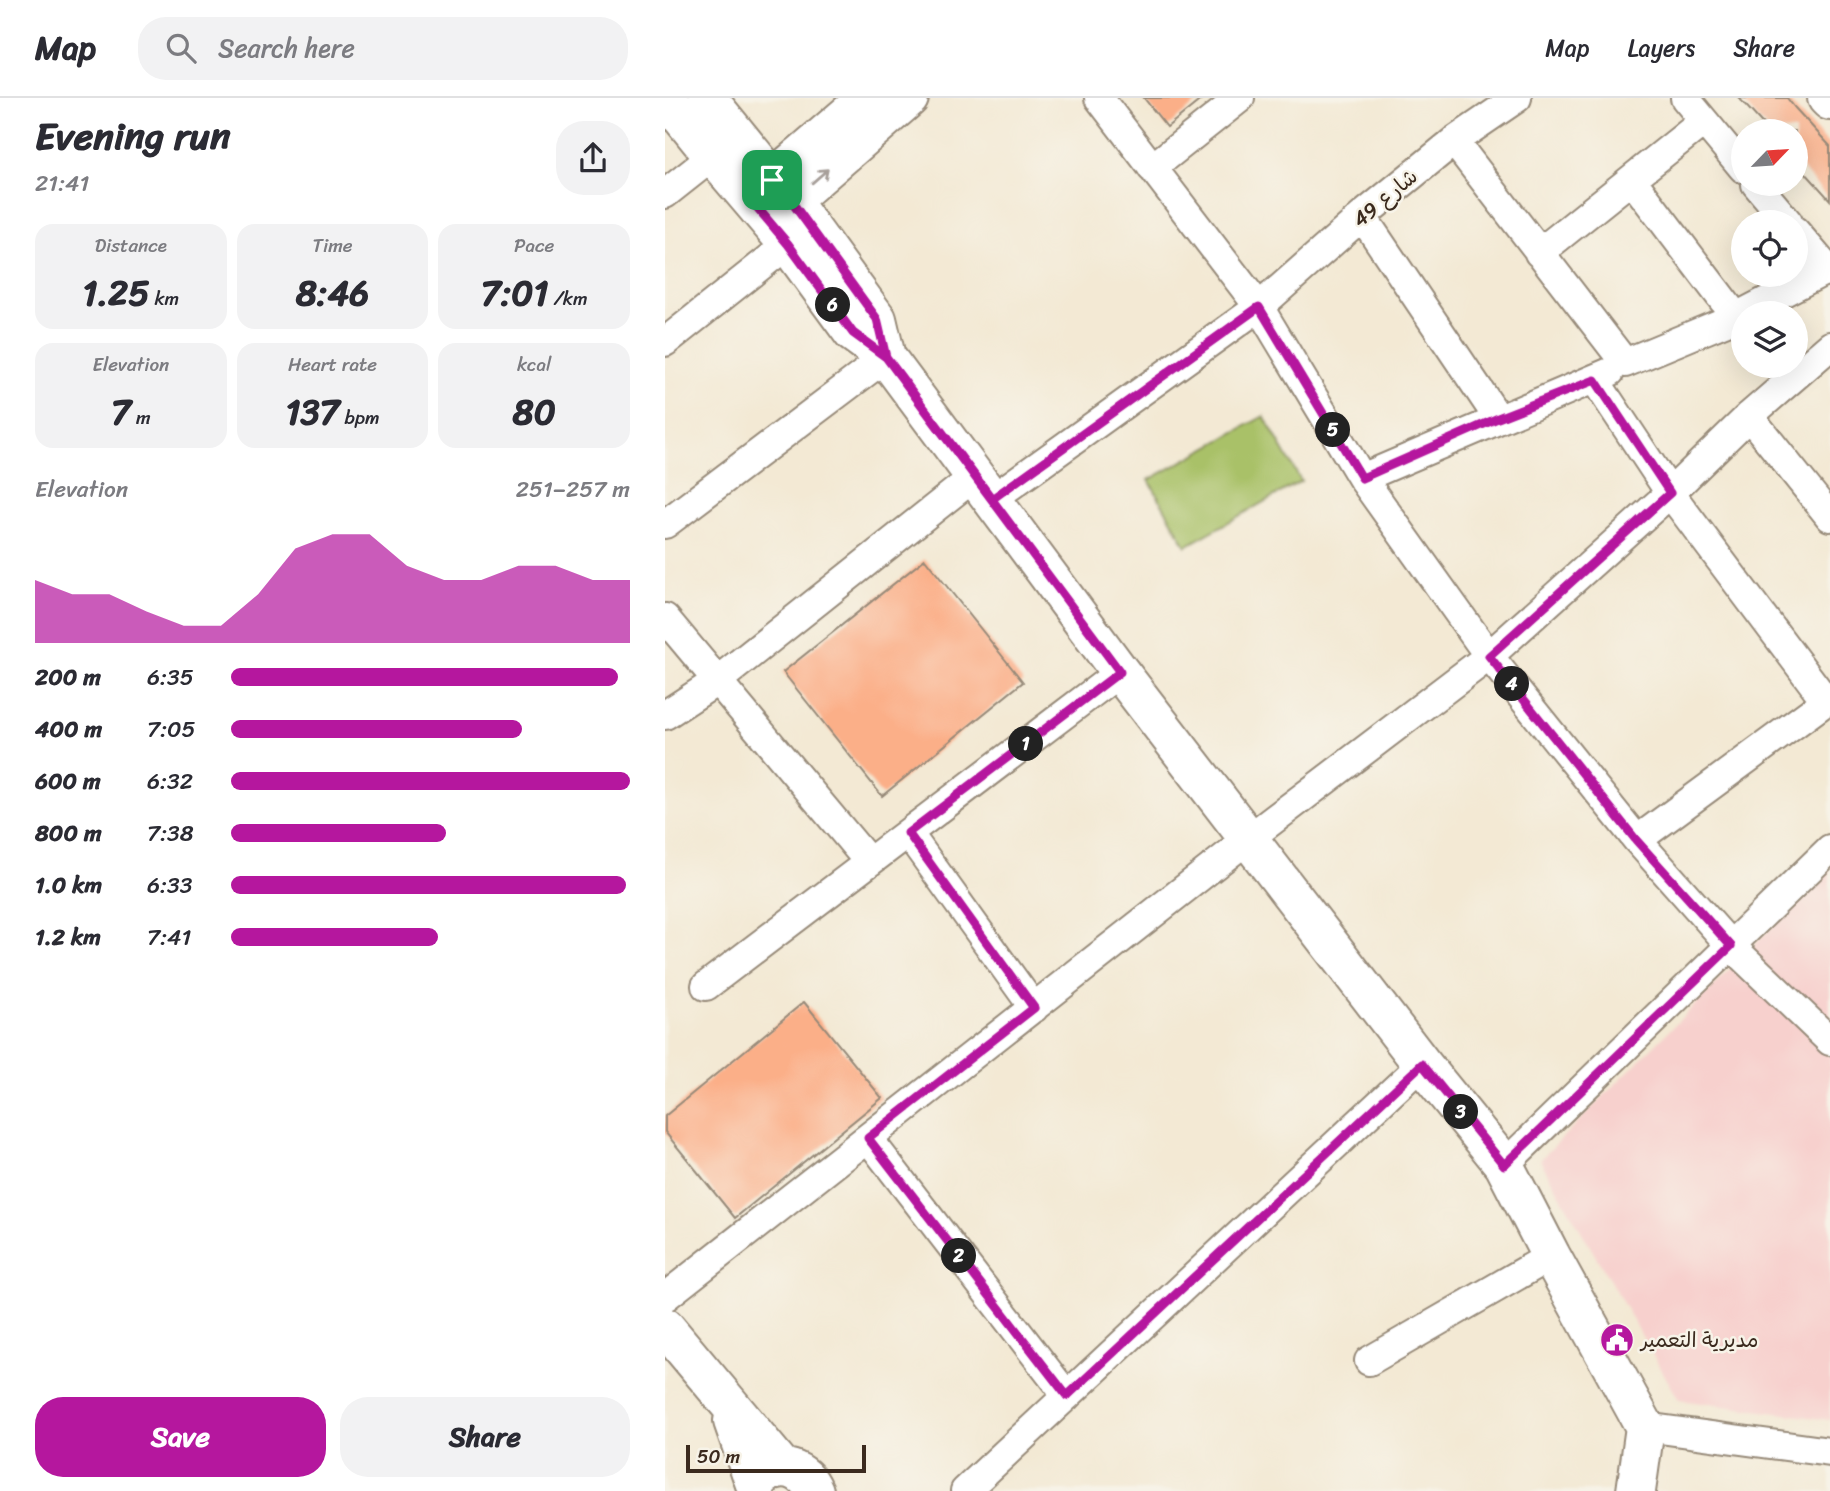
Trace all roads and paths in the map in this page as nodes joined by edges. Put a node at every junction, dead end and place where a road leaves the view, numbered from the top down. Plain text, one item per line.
1 (666, 98) edge
2 (707, 98) edge
3 (867, 98) edge
4 (909, 98) edge
5 (1100, 98) edge
6 (1240, 98) edge
7 (1517, 98) edge
8 (1685, 98) edge
9 (1704, 121) junction
10 (1454, 141) junction
11 (1731, 154) edge
12 (713, 156) junction
13 (1152, 168) junction
14 (1632, 180) junction
15 (665, 194) edge
16 (1766, 196) edge
17 (774, 209) junction
18 (1778, 210) edge
19 (1362, 216) junction
20 (1808, 246) edge
21 (1539, 253) junction
22 (1829, 271) edge
23 (1768, 301) edge
24 (1259, 307) junction
25 (1731, 310) edge
26 (1731, 319) edge
27 (665, 342) edge
28 (1830, 346) edge
29 (886, 357) junction
30 (1625, 363) junction
31 (1595, 380) junction
32 (1749, 416) junction
33 (1498, 418) junction
34 (1362, 478) junction
35 (983, 488) junction
36 (1670, 493) junction
37 (1830, 517) edge
38 (665, 524) edge
39 (665, 618) edge
40 (1489, 656) junction
41 (1120, 672) junction
42 (717, 681) junction
43 (1828, 700) edge
44 (665, 715) edge
45 (908, 833) junction
46 (1248, 839) junction
47 (1636, 840) junction
48 (1830, 849) edge
49 (869, 862) junction
50 (1731, 946) junction
51 (706, 986) dead end
52 (1034, 1008) junction
53 (1830, 1041) edge
54 (1422, 1064) junction
55 (868, 1138) junction
56 (1504, 1165) junction
57 (1551, 1256) junction
58 (665, 1297) edge
59 (665, 1327) edge
60 (1369, 1361) dead end
61 (1067, 1396) junction
62 (726, 1400) junction
63 (1645, 1427) junction
64 (1830, 1452) edge
65 (782, 1486) edge
66 (965, 1491) edge
67 (1636, 1491) edge

1 - 12 street
2 - 17 street
3 - 17 street
17 -> 4 street
5 - 13 street
6 - 13 street
7 - 10 street, شارع 49
8 - 9 street
9 - 11 street
9 - 14 street
10 - 19 street, شارع 49
10 - 21 street
12 - 15 street
12 - 17 street
13 - 24 street
14 - 21 street
14 - 25 street
16 - 18 street
17 - 27 street
17 - 29 street
19 - 24 street, شارع 49
19 - 33 street
20 - 22 street
21 - 30 street
22 - 23 street
24 - 34 street
24 - 35 street, شارع 49
26 - 30 street
28 - 32 street
29 - 35 street
29 - 38 street
30 - 31 street
31 - 33 street
31 - 36 street
32 - 36 street
32 - 37 street
33 - 34 street
34 - 40 street
35 - 41 street
35 - 42 street, شارع 49
36 - 40 street
36 - 43 street
39 - 42 street
40 - 46 street
40 - 47 street
41 - 45 street
41 - 46 street
42 - 44 street, شارع 49
42 - 49 street
43 - 47 street
45 - 49 street
45 - 52 street
46 - 52 street
46 - 54 street
47 - 50 street
48 - 50 street
49 - 51 street
50 - 53 street
50 - 56 street
52 - 55 street
54 - 56 street
54 - 61 street
55 - 58 street
55 - 61 street
56 - 57 street
57 - 60 street
57 - 63 street
59 - 62 street
61 - 66 street
62 - 65 street
62 - 65 street
63 - 64 street
63 - 67 street

